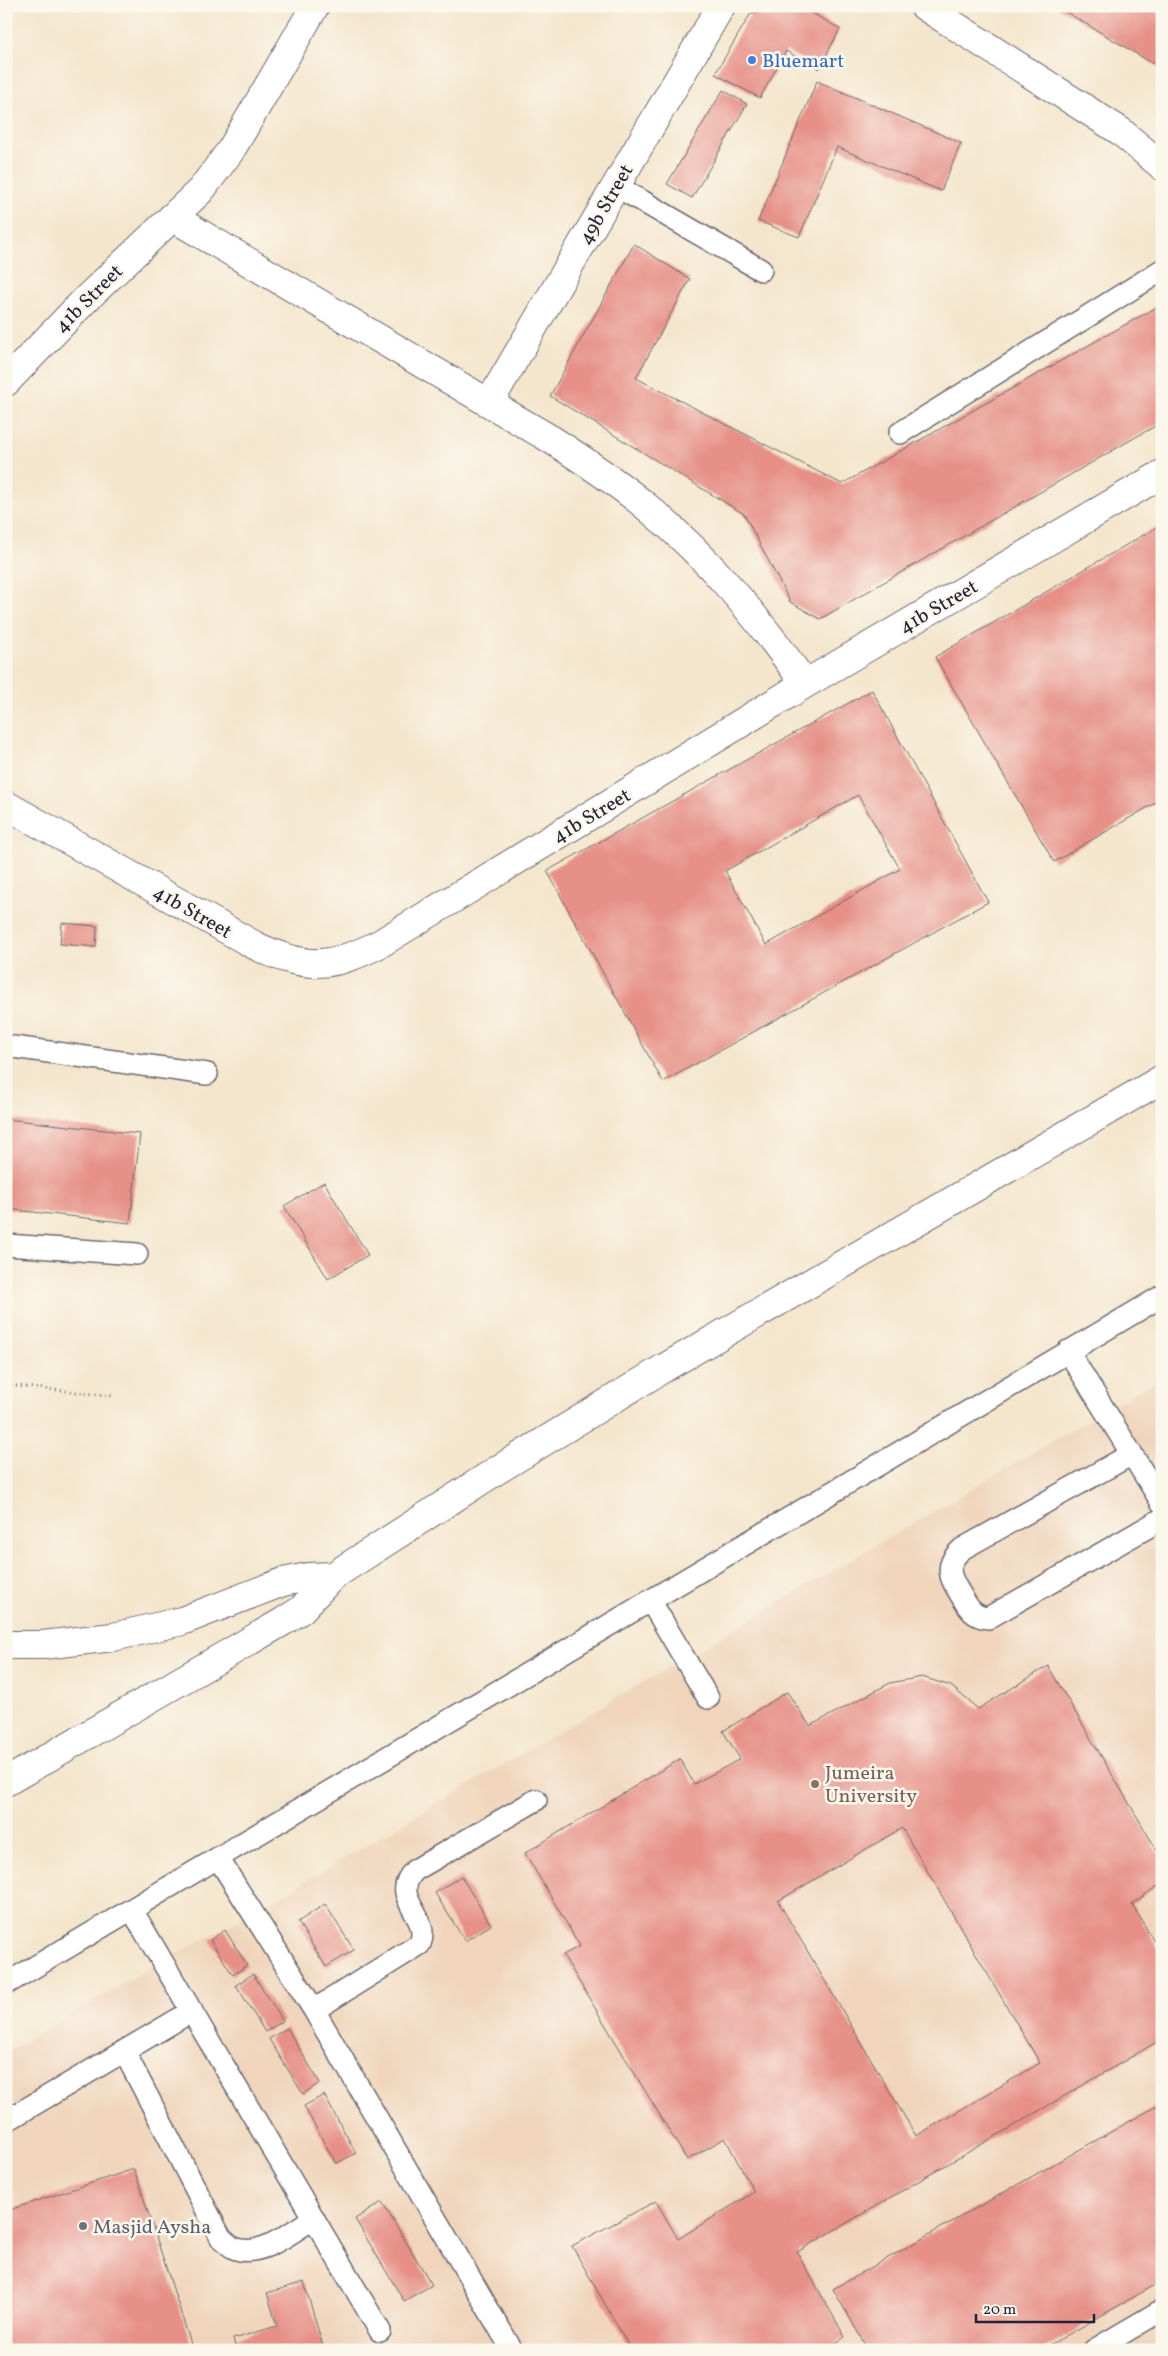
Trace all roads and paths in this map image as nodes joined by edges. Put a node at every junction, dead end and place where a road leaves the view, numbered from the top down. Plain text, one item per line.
1 (315, 6) edge
2 (721, 6) edge
3 (924, 6) edge
4 (1162, 166) edge
5 (616, 186) junction
6 (172, 217) junction
7 (762, 270) dead end
8 (1162, 270) edge
9 (6, 382) edge
10 (489, 403) junction
11 (900, 433) dead end
12 (1162, 474) edge
13 (805, 684) junction
14 (6, 805) edge
15 (6, 1046) edge
16 (207, 1074) dead end
17 (1162, 1079) edge
18 (6, 1245) edge
19 (136, 1254) dead end
20 (1162, 1296) edge
21 (1068, 1351) junction
22 (6, 1385) edge
23 (116, 1396) dead end
24 (1132, 1454) junction
25 (1162, 1503) edge
26 (1162, 1519) edge
27 (334, 1576) junction
28 (650, 1600) junction
29 (6, 1645) edge
30 (708, 1698) dead end
31 (6, 1782) edge
32 (536, 1800) dead end
33 (218, 1858) junction
34 (132, 1910) junction
35 (6, 1984) edge
36 (314, 2010) junction
37 (192, 2011) junction
38 (124, 2051) junction
39 (9, 2114) edge
40 (314, 2218) junction
41 (1162, 2310) edge
42 (380, 2331) dead end
43 (508, 2346) edge
44 (1094, 2350) edge

1 - 6 street, 41b Street
2 - 5 street, 49b Street
3 - 4 street
5 - 7 lane
5 - 10 street, 49b Street
6 - 9 street, 41b Street
6 - 10 street
8 - 11 lane
10 - 13 street
12 - 13 street, 41b Street
13 - 14 street, 41b Street
15 - 16 lane
17 - 27 street
18 - 19 lane
20 - 21 lane
21 - 24 lane
21 - 28 lane
22 - 23 path
24 - 25 lane
24 - 26 lane
27 - 29 street
27 - 31 street
28 - 30 lane
28 - 33 lane
32 - 36 lane
33 - 34 lane
33 - 36 lane
34 - 35 lane
34 - 37 lane
36 - 43 lane
37 - 38 lane
37 - 40 lane
38 - 39 lane
38 - 40 lane
40 - 42 lane
41 - 44 lane

